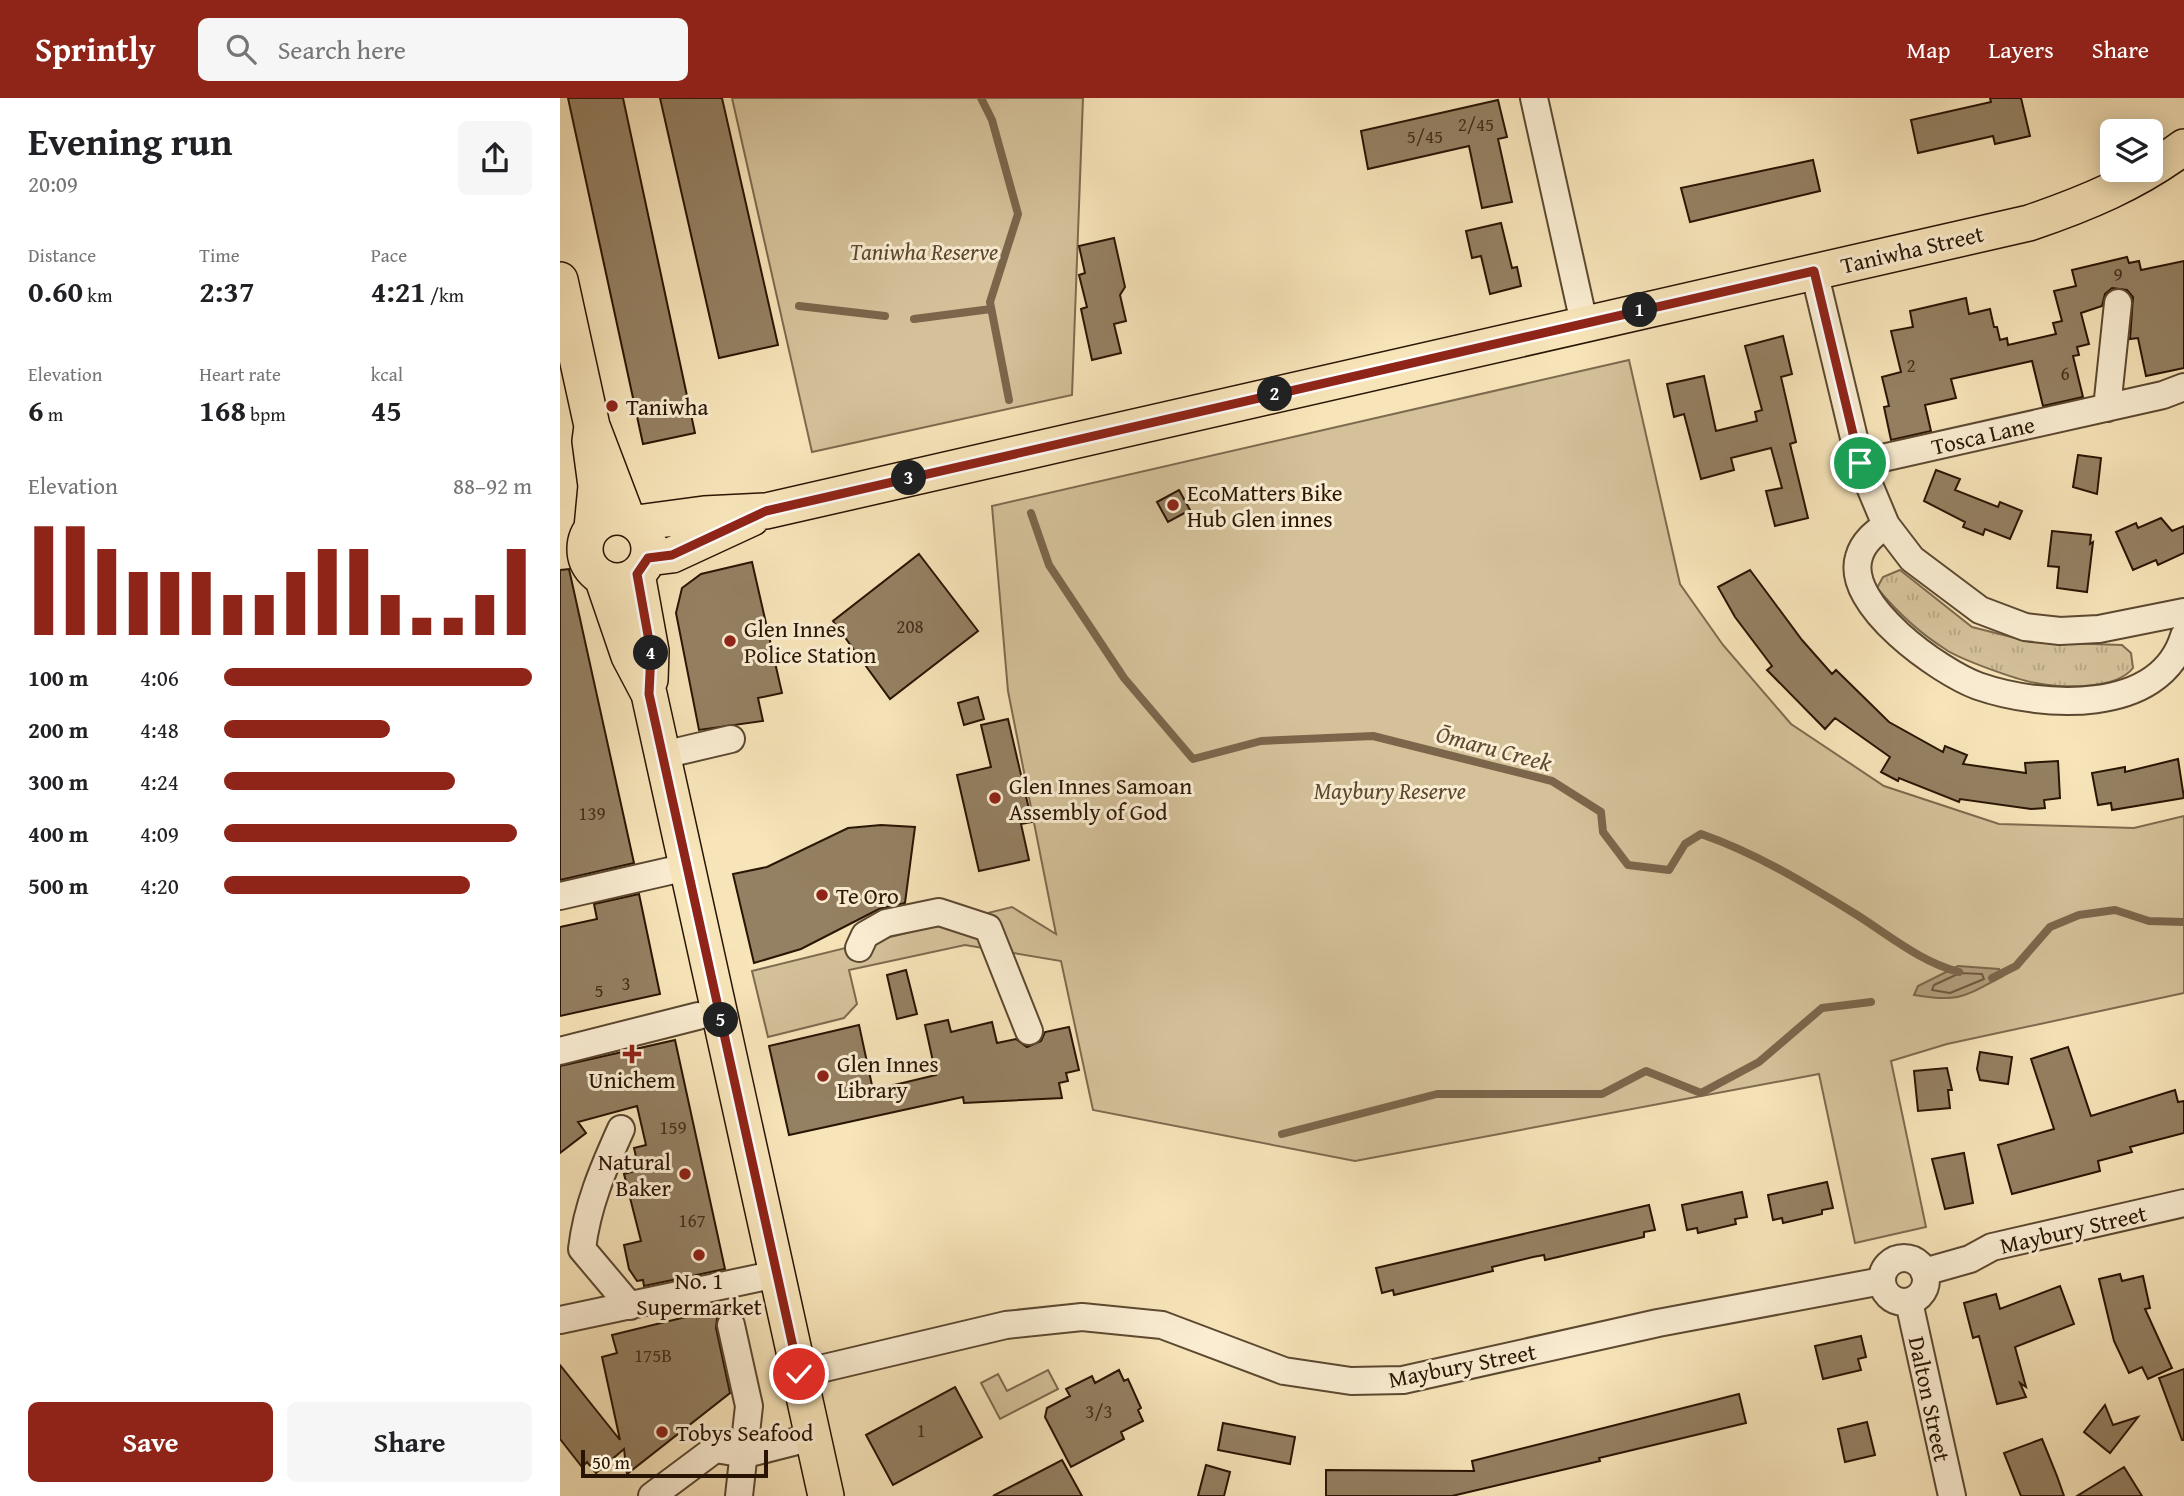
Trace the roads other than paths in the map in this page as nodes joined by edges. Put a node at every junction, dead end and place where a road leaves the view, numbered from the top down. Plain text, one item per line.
1 (1534, 98) edge
2 (2184, 147) edge
3 (1814, 271) junction
4 (560, 280) edge
5 (2118, 303) dead end
6 (1584, 323) junction
7 (2184, 387) edge
8 (2107, 408) junction
9 (592, 426) junction
10 (1860, 463) junction
11 (766, 511) junction
12 (632, 521) junction
13 (1886, 525) junction
14 (582, 555) edge
15 (643, 566) junction
16 (2184, 612) edge
17 (2184, 636) edge
18 (649, 694) junction
19 (732, 739) dead end
20 (663, 755) junction
21 (687, 867) junction
22 (560, 896) edge
23 (859, 948) dead end
24 (698, 1016) dead end
25 (1029, 1031) dead end
26 (560, 1051) edge
27 (621, 1129) dead end
28 (2184, 1203) edge
29 (571, 1250) edge
30 (1924, 1272) junction
31 (777, 1274) junction
32 (1882, 1281) junction
33 (1909, 1302) junction
34 (630, 1306) junction
35 (560, 1320) edge
36 (731, 1325) dead end
37 (799, 1374) junction
38 (813, 1437) junction
39 (746, 1454) junction
40 (652, 1496) edge
41 (739, 1496) edge
42 (826, 1496) edge
43 (1952, 1496) edge

1 - 6 street
2 - 3 main road, Taniwha Street
3 - 6 main road, Taniwha Street
3 - 10 street
4 - 9 main road
5 - 8 street
6 - 11 main road, Taniwha Street
7 - 8 street, Tosca Lane
8 - 10 street, Tosca Lane
9 - 12 main road
9 - 14 main road
10 - 13 street
11 - 12 main road, Taniwha Street
11 - 15 main road, Taniwha Street
12 - 14 main road
12 - 15 main road
13 - 16 street
13 - 17 street
14 - 15 main road
14 - 18 main road
15 - 18 main road
18 - 20 main road
19 - 20 street
20 - 21 main road
21 - 22 street
21 - 31 main road
23 - 25 street
24 - 26 street
27 - 29 street
28 - 30 street, Maybury Street
29 - 34 street
30 - 32 street
30 - 33 street
31 - 34 street
31 - 37 main road
32 - 33 street
32 - 37 street, Maybury Street
33 - 43 street, Dalton Street
34 - 35 street
36 - 39 street
37 - 38 main road
38 - 39 street
38 - 42 main road
39 - 40 street
39 - 41 street

